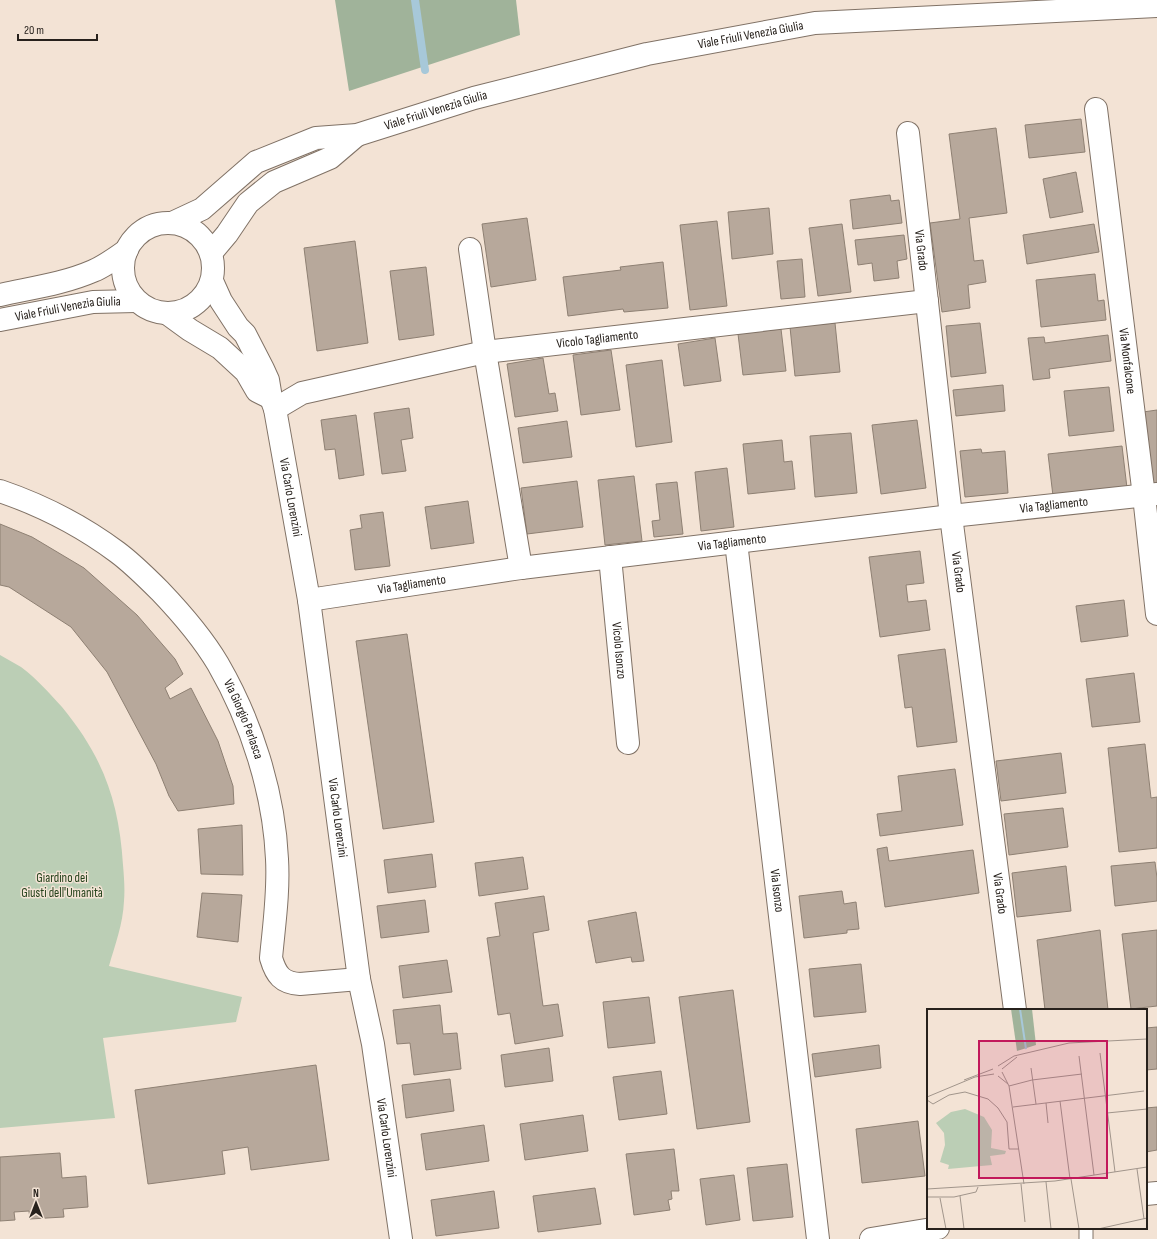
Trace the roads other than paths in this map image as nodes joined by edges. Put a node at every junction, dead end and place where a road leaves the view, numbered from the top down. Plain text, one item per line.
1 (1157, 6) edge
2 (1096, 109) dead end
3 (908, 133) dead end
4 (356, 135) junction
5 (172, 223) junction
6 (470, 249) dead end
7 (127, 250) junction
8 (211, 253) junction
9 (212, 281) junction
10 (0, 295) edge
11 (136, 300) junction
12 (927, 301) junction
13 (168, 314) junction
14 (0, 320) edge
15 (485, 352) junction
16 (273, 404) junction
17 (0, 491) edge
18 (1151, 495) edge
19 (951, 516) junction
20 (736, 542) junction
21 (610, 557) junction
22 (521, 568) junction
23 (309, 600) junction
24 (1157, 614) edge
25 (628, 743) dead end
26 (359, 980) junction
27 (1015, 1009) edge
28 (1157, 1193) edge
29 (1147, 1194) edge
30 (928, 1233) edge
31 (401, 1239) edge
32 (818, 1239) edge
33 (871, 1239) edge

1 - 4 street, Viale Friuli Venezia Giulia
2 - 18 street, Via Monfalcone
3 - 12 street, Via Grado
4 - 5 street, Viale Friuli Venezia Giulia
4 - 8 street, Viale Friuli Venezia Giulia
5 - 7 street
5 - 8 street
6 - 15 street
7 - 10 street, Viale Friuli Venezia Giulia
7 - 11 street
8 - 9 street
9 - 13 street
9 - 16 street, Via Carlo Lorenzini
11 - 13 street
11 - 14 street, Viale Friuli Venezia Giulia
12 - 15 street, Vicolo Tagliamento
12 - 19 street, Via Grado
13 - 16 street
15 - 16 street, Vicolo Tagliamento
15 - 22 street
16 - 23 street, Via Carlo Lorenzini
17 - 26 street, Via Giorgio Perlasca
18 - 19 street, Via Tagliamento
18 - 24 street, Via Monfalcone
19 - 20 street, Via Tagliamento
19 - 27 street, Via Grado
20 - 21 street, Via Tagliamento
20 - 32 street, Via Isonzo
21 - 22 street, Via Tagliamento
21 - 25 street, Vicolo Isonzo
22 - 23 street, Via Tagliamento
23 - 26 street, Via Carlo Lorenzini
26 - 31 street, Via Carlo Lorenzini
28 - 29 street
30 - 33 street

